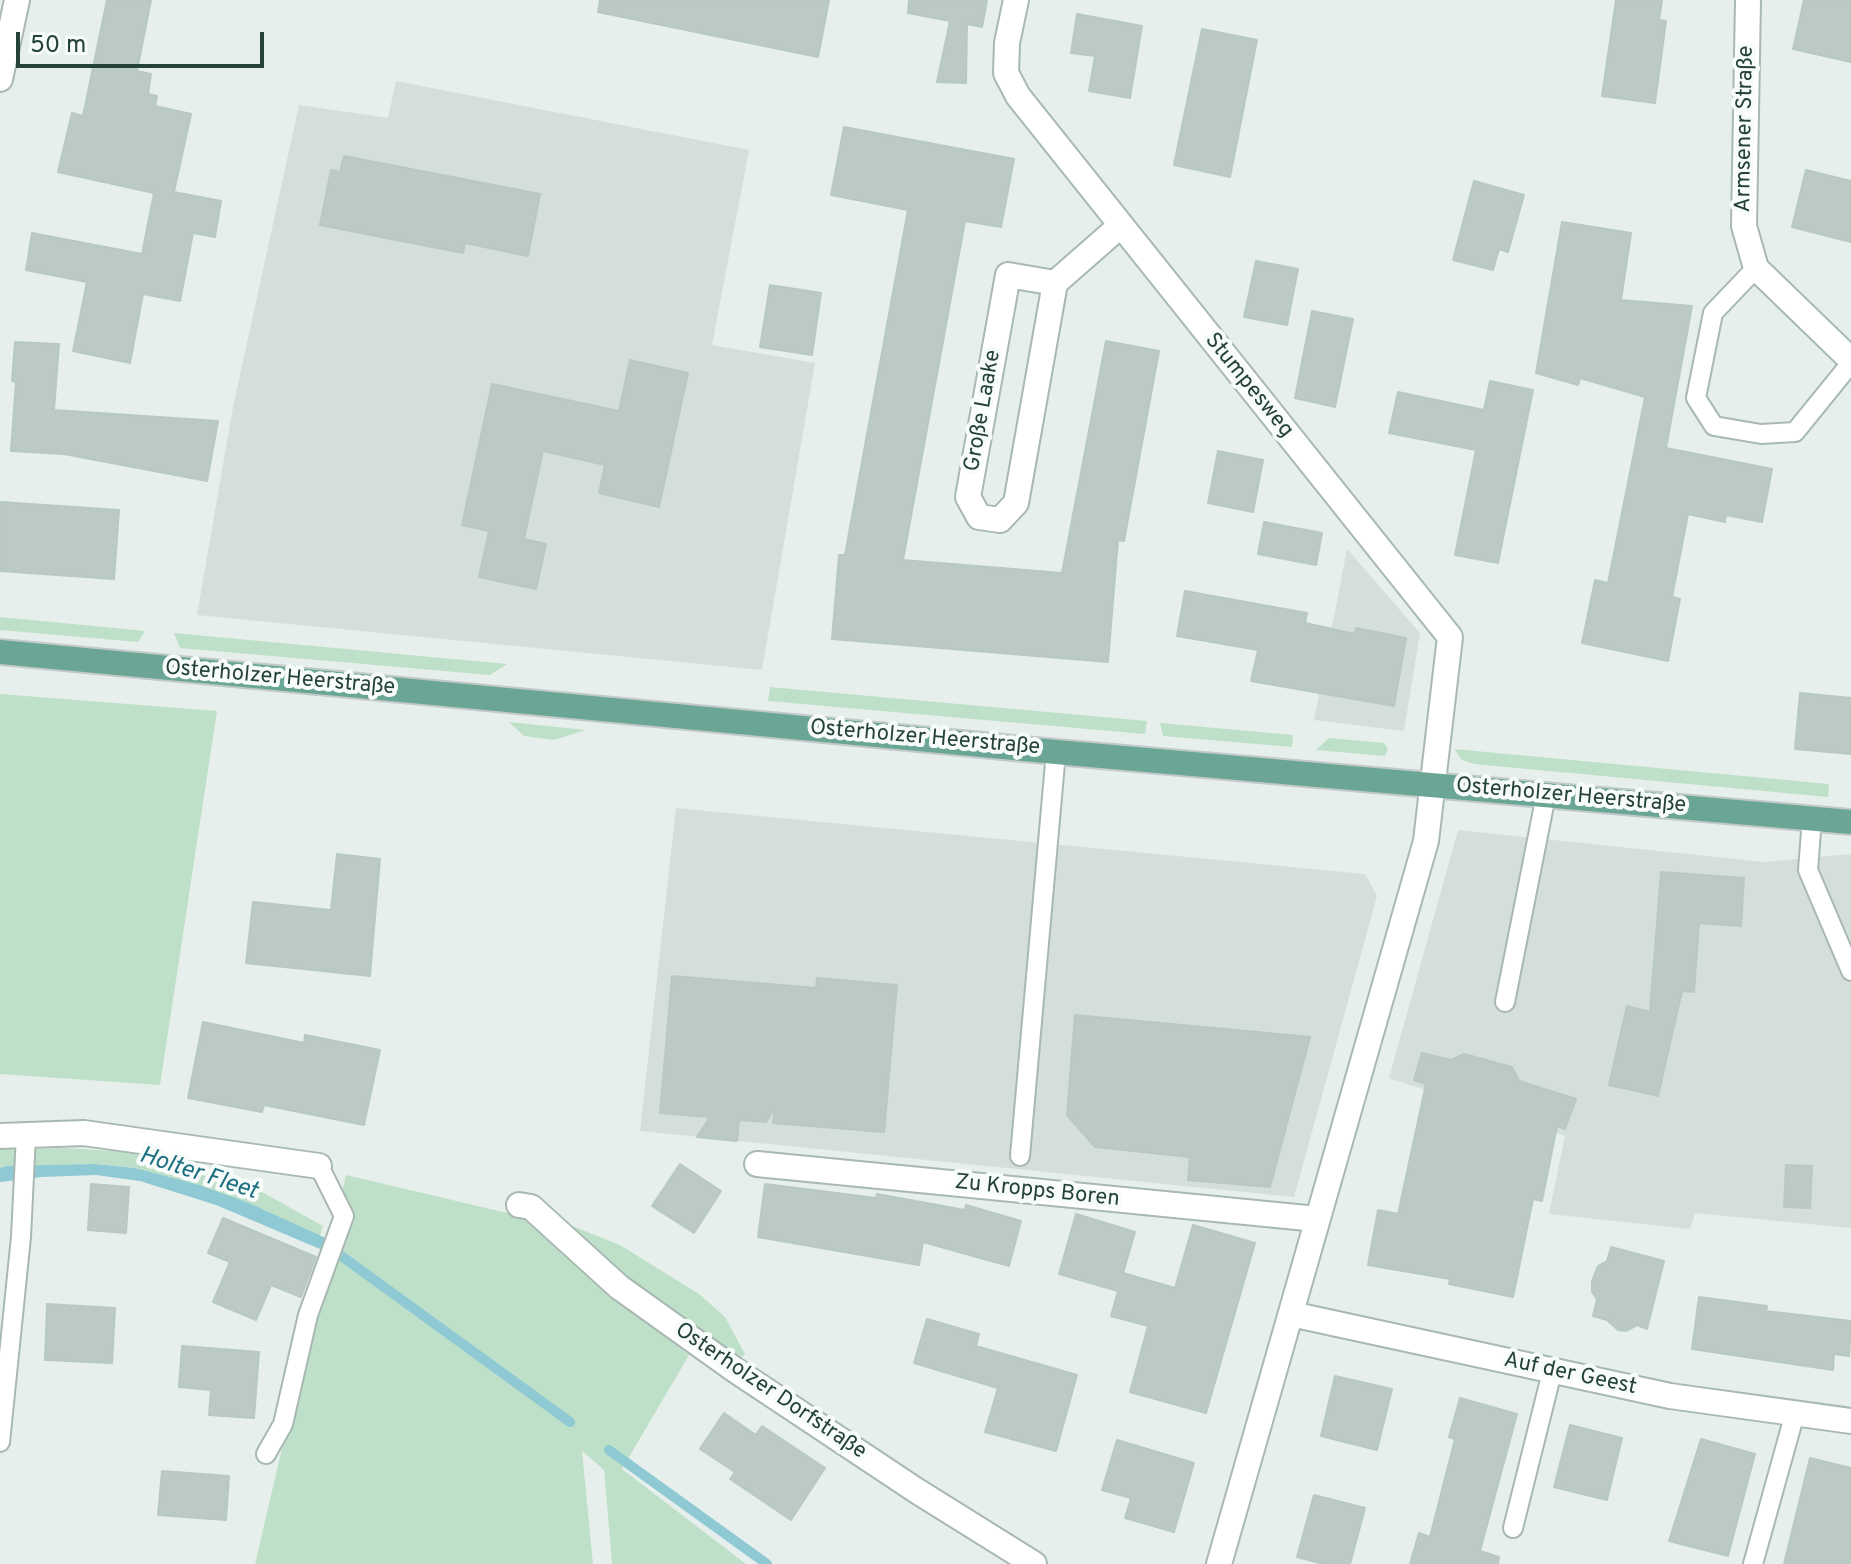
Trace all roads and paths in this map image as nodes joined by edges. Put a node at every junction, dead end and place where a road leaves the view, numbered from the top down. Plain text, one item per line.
1 (17, 0) edge
2 (1016, 0) edge
3 (1748, 0) edge
4 (0, 79) edge
5 (1120, 226) junction
6 (1756, 268) junction
7 (1055, 283) junction
8 (1851, 362) edge
9 (0, 652) edge
10 (1056, 752) junction
11 (1432, 784) junction
12 (1546, 795) junction
13 (1812, 819) junction
14 (1851, 822) edge
15 (1851, 971) edge
16 (1505, 1002) dead end
17 (0, 1136) edge
18 (25, 1147) junction
19 (1020, 1156) dead end
20 (757, 1164) dead end
21 (319, 1166) joint
22 (519, 1205) dead end
23 (1317, 1219) junction
24 (1291, 1314) junction
25 (1552, 1372) junction
26 (1795, 1413) junction
27 (1851, 1421) edge
28 (0, 1442) edge
29 (266, 1454) dead end
30 (1513, 1528) dead end
31 (1034, 1564) edge
32 (1219, 1564) edge
33 (1753, 1564) edge

1 - 4 street
2 - 5 street, Stumpesweg
3 - 6 street, Armsener Straße
5 - 7 street
5 - 11 street, Stumpesweg
6 - 8 street, Armsener Straße
6 - 8 lane
7 - 7 street, Große Laake
9 - 10 main road, Osterholzer Heerstraße
10 - 11 main road, Osterholzer Heerstraße
10 - 19 lane
11 - 12 main road, Osterholzer Heerstraße
11 - 23 street
12 - 13 main road, Osterholzer Heerstraße
12 - 16 lane
13 - 14 main road, Osterholzer Heerstraße
13 - 15 lane
17 - 18 street
18 - 21 street
18 - 28 lane
20 - 23 street, Zu Kropps Boren
21 - 29 lane
22 - 31 street, Osterholzer Dorfstraße
23 - 24 street
24 - 25 street, Auf der Geest
24 - 32 street
25 - 26 street, Auf der Geest
25 - 30 lane
26 - 27 street, Auf der Geest
26 - 33 lane

